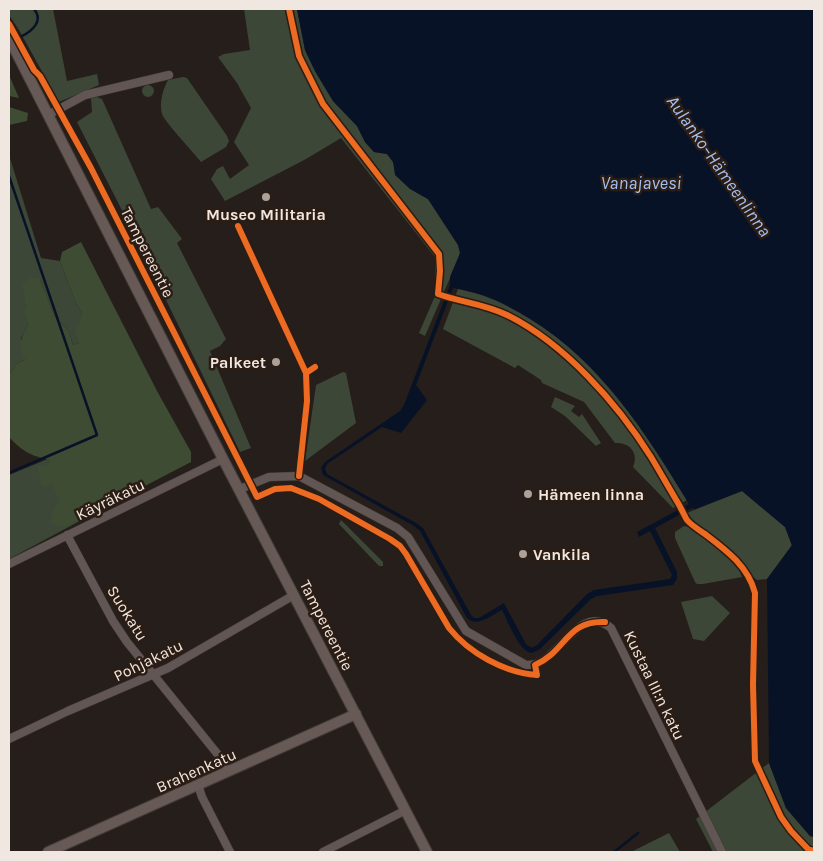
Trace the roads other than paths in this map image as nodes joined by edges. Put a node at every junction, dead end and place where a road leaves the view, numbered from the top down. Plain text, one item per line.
1 (9, 38) edge
2 (169, 75) dead end
3 (48, 115) junction
4 (224, 458) junction
5 (240, 489) junction
6 (68, 535) junction
7 (9, 564) edge
8 (294, 595) junction
9 (154, 674) junction
10 (356, 714) junction
11 (9, 739) edge
12 (228, 772) junction
13 (198, 785) junction
14 (406, 810) junction
15 (48, 852) edge
16 (230, 852) edge
17 (323, 852) edge
18 (427, 852) edge
19 (722, 852) edge

1 - 3 main road, Tampereentie
2 - 3 street
3 - 4 main road, Tampereentie
4 - 5 main road, Tampereentie
4 - 6 street, Käyräkatu
5 - 8 main road, Tampereentie
5 - 19 street, Kustaa III:n katu
6 - 7 street, Käyräkatu
6 - 9 street, Suokatu
8 - 9 street, Pohjakatu
8 - 10 main road, Tampereentie
9 - 11 street, Pohjakatu
9 - 12 street, Suokatu
10 - 12 main road, Brahenkatu
10 - 14 main road, Tampereentie
12 - 13 main road, Brahenkatu
13 - 15 main road, Brahenkatu
13 - 16 street
14 - 17 street
14 - 18 main road, Tampereentie

